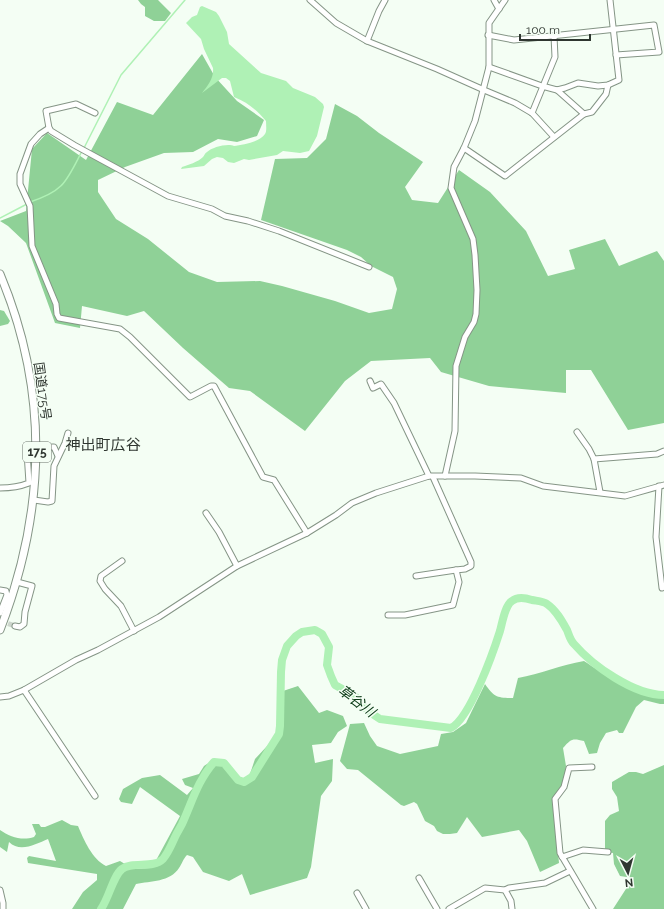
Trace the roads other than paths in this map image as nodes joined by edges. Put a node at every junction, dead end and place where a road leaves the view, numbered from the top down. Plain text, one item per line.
1 (310, 0) edge
2 (385, 0) edge
3 (494, 0) edge
4 (505, 0) edge
5 (610, 0) edge
6 (500, 9) junction
7 (613, 29) junction
8 (488, 35) junction
9 (554, 36) junction
10 (367, 41) junction
11 (616, 55) junction
12 (489, 67) junction
13 (608, 85) junction
14 (542, 86) junction
15 (484, 90) junction
16 (557, 90) junction
17 (95, 113) dead end
18 (532, 113) junction
19 (584, 114) junction
20 (49, 128) junction
21 (554, 137) junction
22 (464, 148) junction
23 (369, 267) dead end
24 (0, 274) edge
25 (370, 381) dead end
26 (577, 432) dead end
27 (68, 433) dead end
28 (31, 447) dead end
29 (45, 447) dead end
30 (664, 451) edge
31 (58, 456) junction
32 (594, 459) junction
33 (431, 476) junction
34 (445, 476) junction
35 (32, 483) junction
36 (661, 485) edge
37 (0, 488) edge
38 (600, 492) junction
39 (34, 500) junction
40 (206, 513) dead end
41 (307, 533) junction
42 (122, 561) dead end
43 (237, 566) junction
44 (456, 570) junction
45 (416, 576) dead end
46 (17, 582) junction
47 (662, 588) dead end
48 (0, 590) edge
49 (0, 614) edge
50 (388, 615) dead end
51 (16, 626) dead end
52 (0, 630) edge
53 (134, 631) junction
54 (24, 690) junction
55 (0, 697) edge
56 (592, 767) dead end
57 (95, 796) dead end
58 (608, 852) dead end
59 (562, 857) junction
60 (570, 871) junction
61 (419, 878) dead end
62 (0, 890) edge
63 (505, 890) junction
64 (357, 893) dead end
65 (2, 903) edge
66 (3, 909) edge
67 (366, 909) edge
68 (437, 909) edge
69 (449, 909) edge
70 (512, 909) edge
71 (593, 909) edge

1 - 10 street
2 - 10 street
3 - 6 street
4 - 6 street
5 - 7 street
6 - 8 street
7 - 9 street
7 - 11 street
7 - 11 street
8 - 9 street
8 - 12 street
9 - 14 street
10 - 15 street
11 - 13 street
12 - 14 street
12 - 15 street
13 - 16 street
13 - 19 street
14 - 16 street
14 - 18 street
15 - 18 street
15 - 22 street
16 - 19 street
17 - 20 street
18 - 21 street
19 - 21 street
20 - 23 street
20 - 41 street
21 - 22 street
22 - 34 street
24 - 35 highway, 国道175号 / 175
25 - 33 street
26 - 32 street
27 - 31 street
28 - 35 street
29 - 31 street
30 - 32 street
31 - 39 street
32 - 38 street
33 - 34 street
33 - 41 street
33 - 44 street
34 - 38 street
35 - 37 street
35 - 39 highway, 国道175号 / 175
36 - 38 street
36 - 47 street
39 - 46 highway, 国道175号 / 175
40 - 43 street
41 - 43 street
42 - 53 street
43 - 53 street
44 - 45 street
44 - 50 street
46 - 51 street
46 - 52 highway, 国道175号 / 175
48 - 49 street
53 - 54 street
54 - 55 street
54 - 57 street
56 - 59 street
58 - 59 street
59 - 60 street
60 - 63 street
60 - 71 street
61 - 68 street
62 - 65 street
63 - 69 street
63 - 70 street
64 - 67 street
65 - 66 street

